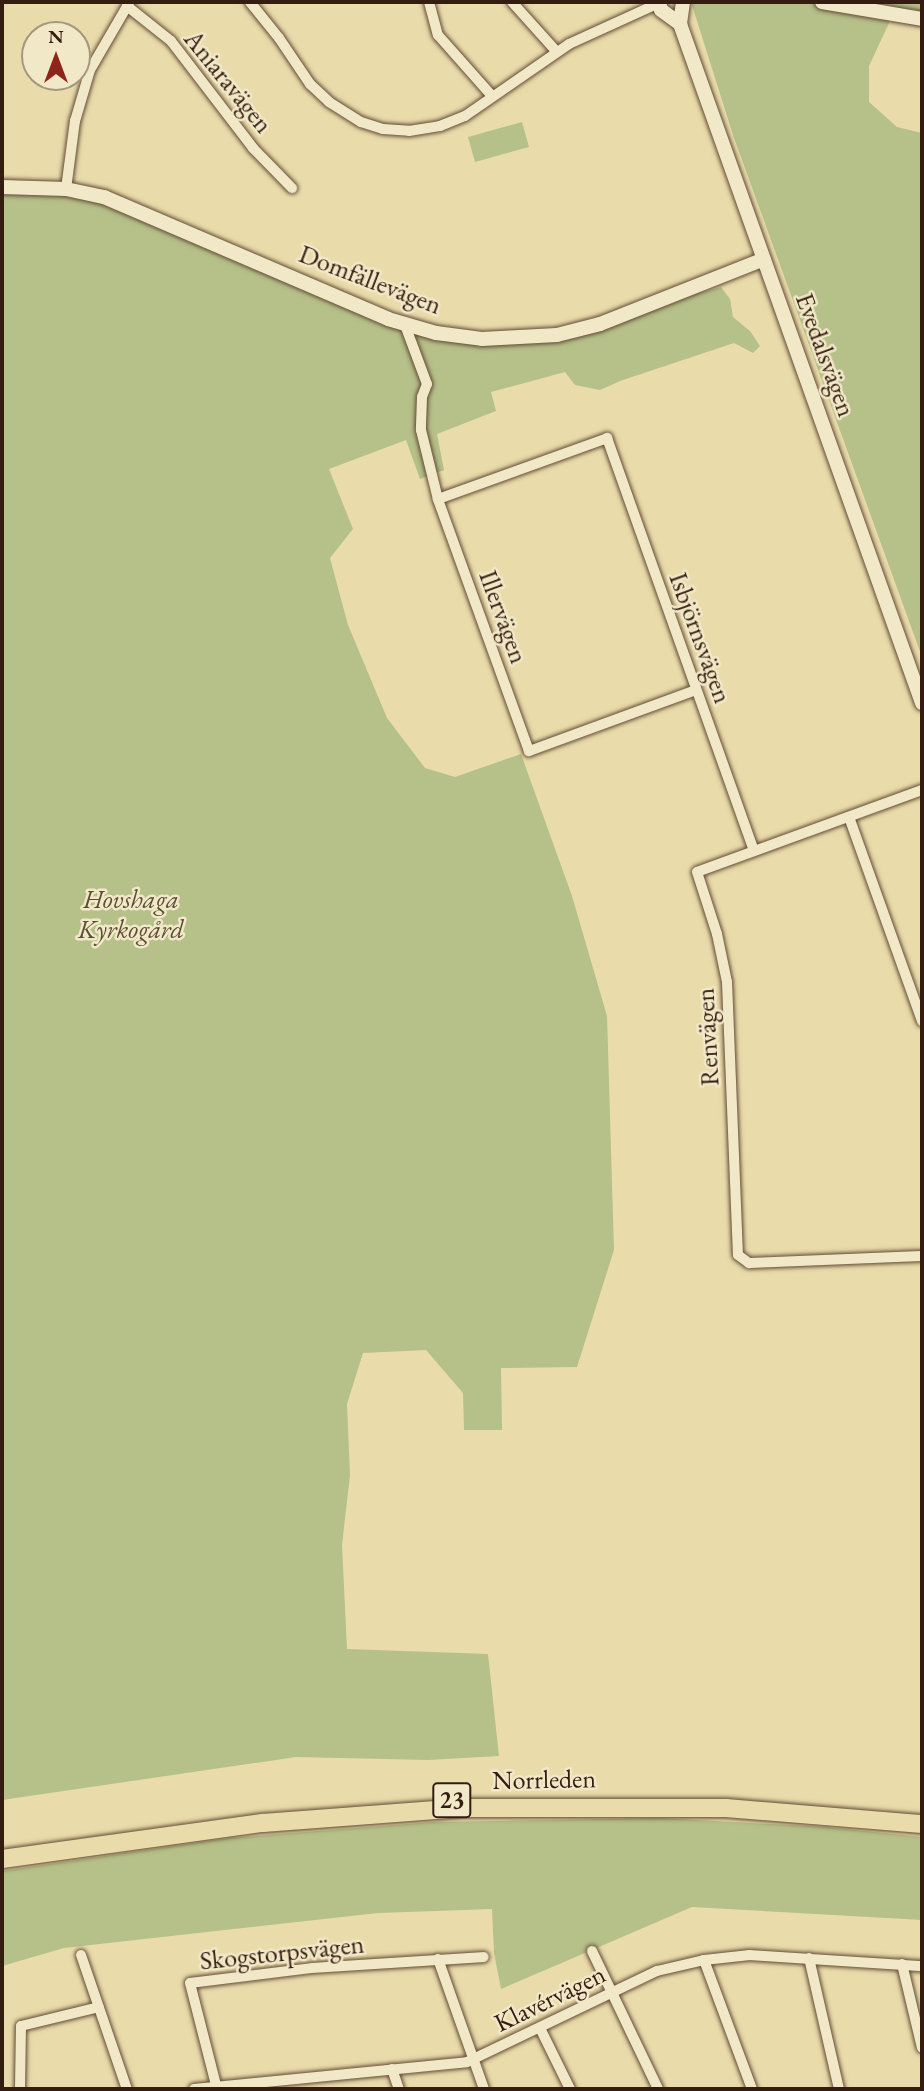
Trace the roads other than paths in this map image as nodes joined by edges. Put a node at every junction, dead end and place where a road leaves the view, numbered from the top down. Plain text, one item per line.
1 (250, 2) edge
2 (429, 2) edge
3 (512, 2) edge
4 (822, 2) edge
5 (128, 4) edge
6 (671, 9) edge
7 (922, 19) edge
8 (557, 52) junction
9 (492, 96) junction
10 (2, 187) edge
11 (292, 188) dead end
12 (66, 189) junction
13 (764, 258) junction
14 (405, 325) junction
15 (438, 499) junction
16 (696, 690) junction
17 (922, 703) edge
18 (922, 790) edge
19 (849, 817) junction
20 (754, 852) junction
21 (922, 1021) edge
22 (922, 1256) edge
23 (922, 1815) edge
24 (922, 1824) edge
25 (2, 1850) edge
26 (2, 1859) edge
27 (592, 1951) dead end
28 (81, 1955) dead end
29 (484, 1957) dead end
30 (808, 1958) junction
31 (438, 1959) junction
32 (704, 1960) junction
33 (902, 1964) junction
34 (922, 1966) edge
35 (612, 1991) junction
36 (99, 2007) junction
37 (540, 2028) junction
38 (922, 2048) edge
39 (474, 2060) junction
40 (392, 2069) junction
41 (304, 2078) junction
42 (217, 2088) edge
43 (20, 2089) edge
44 (127, 2089) edge
45 (194, 2089) edge
46 (308, 2089) edge
47 (399, 2089) edge
48 (484, 2089) edge
49 (570, 2089) edge
50 (659, 2089) edge
51 (752, 2089) edge
52 (839, 2089) edge

1 - 9 street
2 - 9 street
3 - 8 street
4 - 7 street
5 - 11 street, Aniaravägen
5 - 12 street
6 - 8 street
6 - 13 street, Evedalsvägen
8 - 9 street
10 - 12 street, Domfällevägen
12 - 14 street, Domfällevägen
13 - 14 street, Domfällevägen
13 - 17 street, Evedalsvägen
14 - 15 street
15 - 16 street, Illervägen
15 - 16 street, Isbjörnsvägen
16 - 20 street, Isbjörnsvägen
18 - 19 street, Renvägen
19 - 20 street, Renvägen
19 - 21 street
20 - 22 street, Renvägen
23 - 25 highway, Norrleden / 23
24 - 26 highway, Norrleden / 23
27 - 35 street
28 - 36 street
29 - 31 street, Skogstorpsvägen
30 - 32 street, Klavérvägen
30 - 33 street, Klavérvägen
30 - 52 street
31 - 39 street
31 - 42 street, Skogstorpsvägen
32 - 35 street, Klavérvägen
32 - 51 street
33 - 34 street, Klavérvägen
33 - 38 street
35 - 37 street, Klavérvägen
35 - 50 street
36 - 43 street
36 - 44 street
37 - 39 street, Klavérvägen
37 - 49 street
39 - 40 street, Klavérvägen
39 - 48 street
40 - 41 street, Klavérvägen
40 - 47 street
41 - 42 street, Klavérvägen
41 - 46 street
42 - 45 street, Klavérvägen

